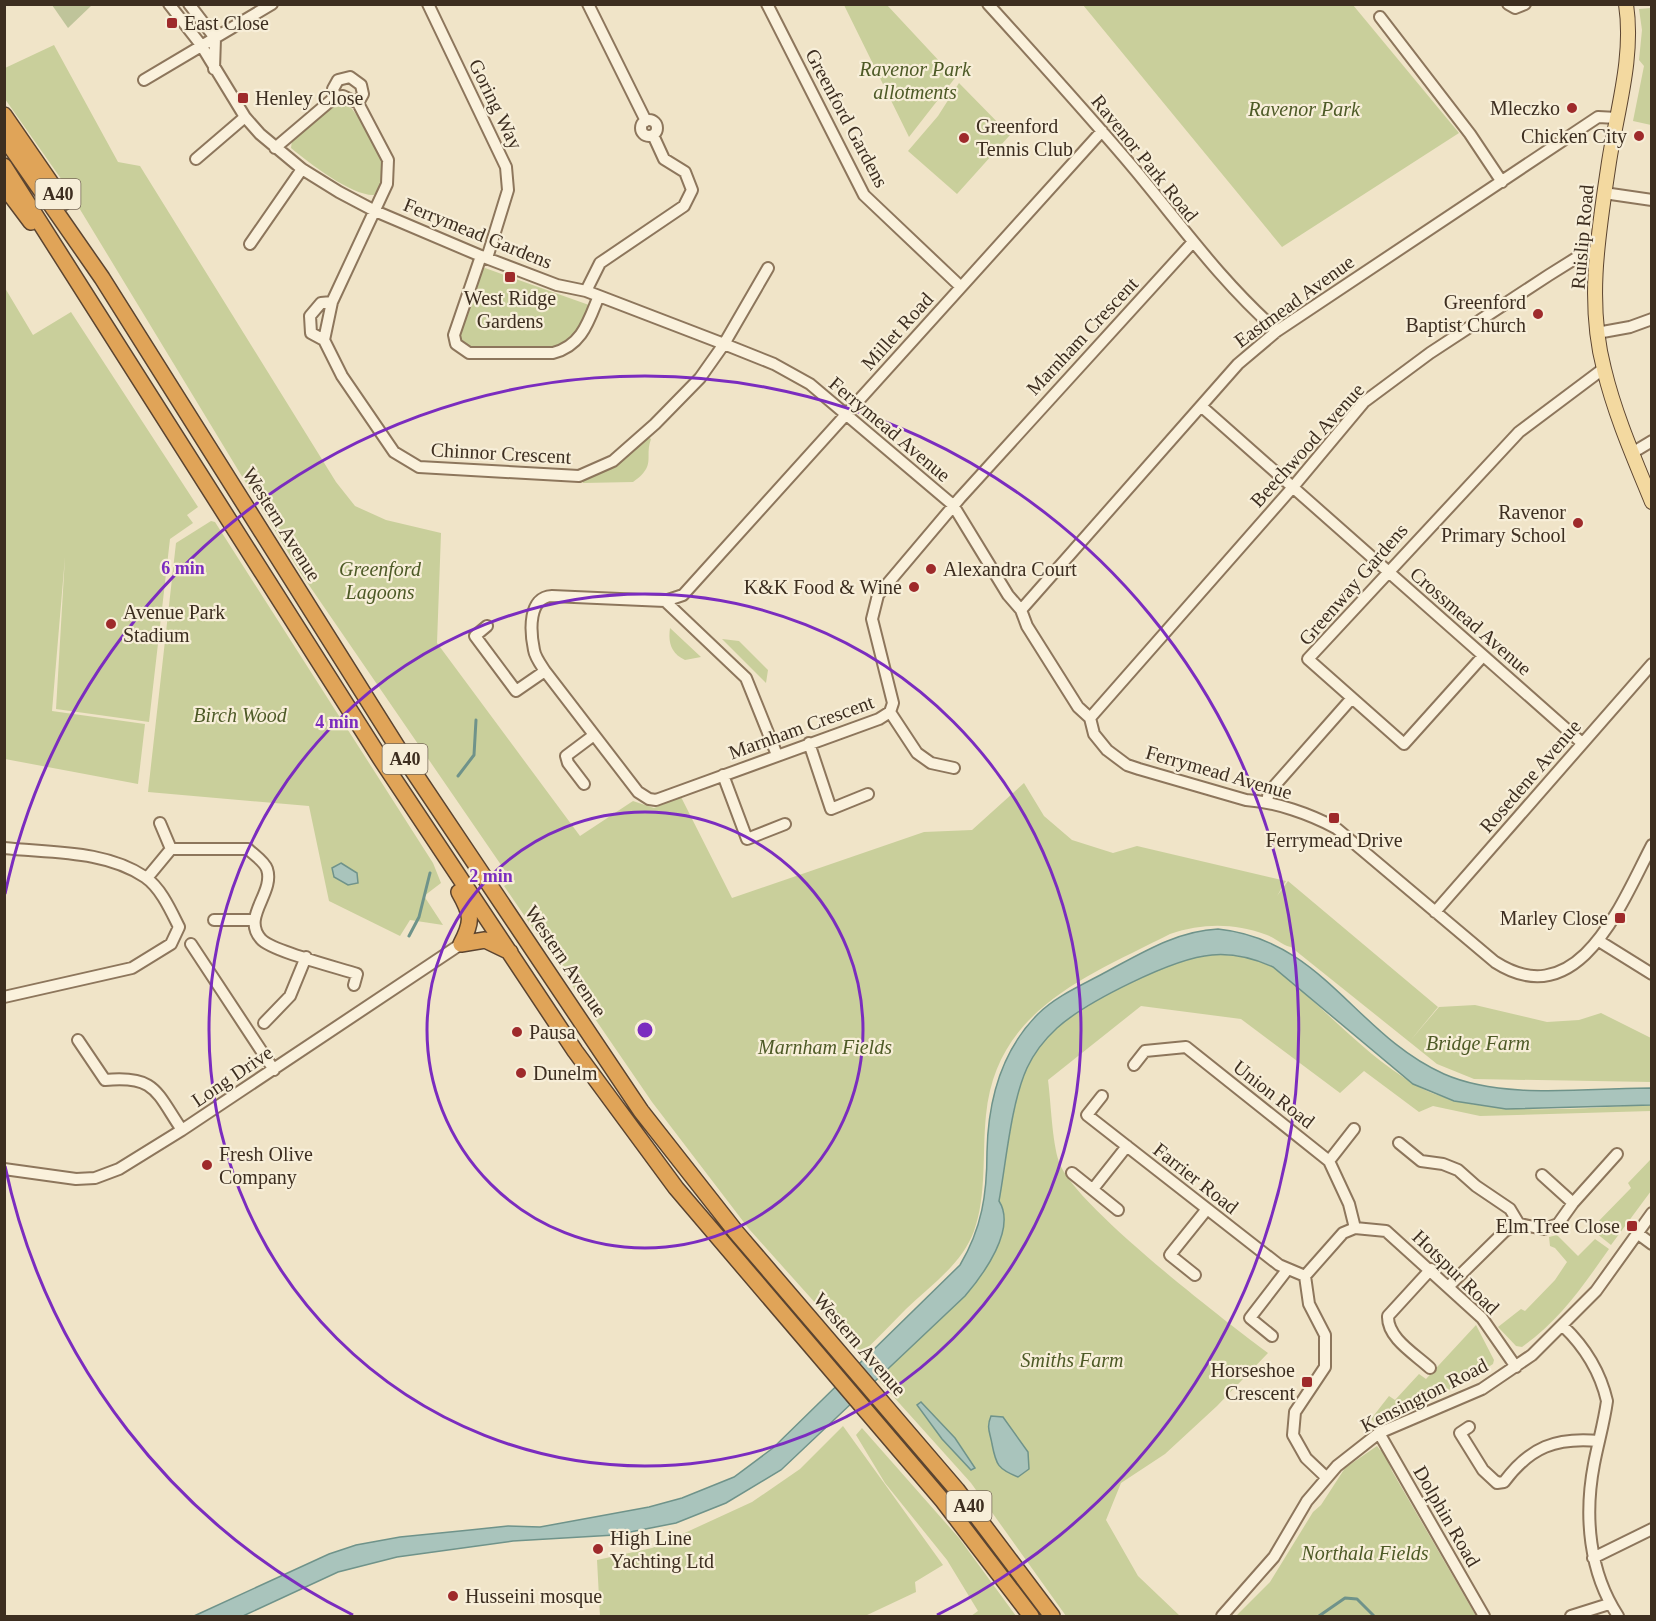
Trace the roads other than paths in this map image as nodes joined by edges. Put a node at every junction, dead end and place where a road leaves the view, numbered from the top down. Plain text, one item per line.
1 (169, 4) edge
2 (189, 4) edge
3 (272, 4) edge
4 (428, 4) edge
5 (588, 4) edge
6 (767, 4) edge
7 (988, 4) edge
8 (1508, 4) edge
9 (1525, 4) edge
10 (1626, 4) edge
11 (1380, 17) dead end
12 (215, 38) junction
13 (201, 45) junction
14 (213, 69) junction
15 (144, 80) dead end
16 (335, 97) junction
17 (358, 103) junction
18 (4, 115) edge
19 (246, 117) junction
20 (1617, 118) junction
21 (1102, 131) junction
22 (4, 136) edge
23 (275, 148) junction
24 (196, 159) dead end
25 (4, 166) edge
26 (302, 169) junction
27 (1502, 182) junction
28 (4, 186) edge
29 (1604, 194) junction
30 (1652, 200) edge
31 (375, 211) junction
32 (1192, 243) junction
33 (250, 244) dead end
34 (1596, 251) junction
35 (484, 257) junction
36 (768, 268) dead end
37 (102, 278) junction
38 (82, 285) junction
39 (961, 287) junction
40 (586, 291) junction
41 (598, 298) junction
42 (332, 302) junction
43 (1652, 319) edge
44 (1277, 331) junction
45 (1597, 333) junction
46 (324, 340) junction
47 (724, 344) junction
48 (774, 364) joint
49 (1604, 369) junction
50 (1201, 406) junction
51 (847, 414) junction
52 (1652, 441) edge
53 (1632, 453) junction
54 (1293, 487) junction
55 (1652, 502) edge
56 (953, 506) junction
57 (1388, 572) junction
58 (665, 601) junction
59 (1021, 610) junction
60 (487, 626) dead end
61 (1483, 656) junction
62 (1652, 664) edge
63 (545, 672) junction
64 (1352, 698) junction
65 (890, 712) junction
66 (1090, 718) junction
67 (594, 735) junction
68 (809, 743) junction
69 (1582, 743) junction
70 (777, 755) junction
71 (382, 761) junction
72 (954, 768) dead end
73 (723, 775) junction
74 (584, 784) dead end
75 (868, 794) dead end
76 (1267, 801) junction
77 (160, 823) dead end
78 (785, 825) dead end
79 (1652, 845) edge
80 (4, 848) edge
81 (171, 849) junction
82 (147, 878) junction
83 (1435, 912) junction
84 (214, 920) dead end
85 (254, 920) junction
86 (1599, 941) junction
87 (191, 944) dead end
88 (461, 944) junction
89 (510, 952) junction
90 (306, 957) junction
91 (1652, 974) edge
92 (354, 985) dead end
93 (4, 998) edge
94 (264, 1023) dead end
95 (78, 1040) dead end
96 (1134, 1065) dead end
97 (274, 1070) junction
98 (1102, 1096) dead end
99 (1354, 1129) dead end
100 (183, 1130) junction
101 (1399, 1143) dead end
102 (1126, 1146) junction
103 (1617, 1154) dead end
104 (1329, 1161) junction
105 (4, 1169) edge
106 (1072, 1173) dead end
107 (1542, 1175) dead end
108 (1093, 1189) junction
109 (1573, 1203) junction
110 (1118, 1209) dead end
111 (1207, 1209) junction
112 (1652, 1214) edge
113 (1519, 1224) junction
114 (1355, 1228) junction
115 (1637, 1233) junction
116 (1652, 1244) edge
117 (1431, 1269) junction
118 (1287, 1270) junction
119 (1195, 1275) dead end
120 (1305, 1276) junction
121 (1449, 1286) junction
122 (1563, 1326) junction
123 (1272, 1336) dead end
124 (1516, 1367) junction
125 (1430, 1368) dead end
126 (1470, 1427) dead end
127 (1379, 1433) junction
128 (1599, 1441) junction
129 (1326, 1477) junction
130 (1652, 1529) edge
131 (1593, 1558) junction
132 (1609, 1604) junction
133 (1031, 1617) edge
134 (1052, 1617) edge
135 (1222, 1617) edge
136 (1484, 1617) edge
137 (1571, 1617) edge
138 (1618, 1617) edge

1 - 13 street, Ferrymead Gardens
2 - 12 street
3 - 12 street
4 - 35 street, Goring Way
5 - 40 street
6 - 39 street, Greenford Gardens
7 - 21 street, Ravenor Park Road
8 - 9 street
10 - 20 main road, Ruislip Road
11 - 27 street
12 - 13 street
12 - 14 street
13 - 14 street, Ferrymead Gardens
13 - 15 street
14 - 19 street, Ferrymead Gardens
16 - 17 street
16 - 17 street, Chinnor Crescent
16 - 23 street
17 - 31 street, Chinnor Crescent
18 - 37 highway, A40
19 - 23 street, Ferrymead Gardens
19 - 24 street
20 - 27 street, Eastmead Avenue
20 - 29 main road, Ruislip Road
21 - 32 street, Ravenor Park Road
21 - 39 street, Millet Road
22 - 37 highway, Western Avenue / A40
23 - 26 street, Ferrymead Gardens
25 - 38 highway, Western Avenue / A40
26 - 31 street, Ferrymead Gardens
26 - 33 street
27 - 44 street, Eastmead Avenue
28 - 38 highway, A40
29 - 30 street
29 - 34 main road, Ruislip Road
31 - 35 street, Ferrymead Gardens
31 - 42 street, Chinnor Crescent
32 - 44 street, Ravenor Park Road
32 - 56 street, Marnham Crescent
34 - 45 main road, Ruislip Road
34 - 54 street, Beechwood Avenue
35 - 40 street, Ferrymead Gardens
35 - 41 street
36 - 47 street, Chinnor Crescent
37 - 134 highway, Western Avenue / A40
38 - 71 highway, Western Avenue / A40
39 - 51 street, Millet Road
40 - 41 street, Ferrymead Gardens
41 - 47 street, Ferrymead Gardens
42 - 46 street, Chinnor Crescent
42 - 46 street, Chinnor Crescent
43 - 45 street
44 - 50 street, Eastmead Avenue
45 - 49 main road, Ruislip Road
46 - 47 street, Chinnor Crescent
47 - 48 street, Ferrymead Gardens
48 - 51 street, Ferrymead Avenue
49 - 53 main road, Ruislip Road
49 - 57 street, Greenway Gardens
50 - 54 street, Crossmead Avenue
50 - 59 street, Eastmead Avenue
51 - 56 street, Ferrymead Avenue
51 - 58 street, Millet Road
52 - 53 street
53 - 55 main road, Ruislip Road
54 - 57 street, Crossmead Avenue
54 - 66 street, Beechwood Avenue
56 - 59 street, Ferrymead Avenue
56 - 65 street, Marnham Crescent
57 - 61 street, Crossmead Avenue
57 - 64 street, Greenway Gardens
58 - 63 street, Marnham Crescent
58 - 70 street
59 - 66 street, Ferrymead Avenue
60 - 63 street
61 - 64 street, Greenway Gardens
61 - 69 street, Crossmead Avenue
62 - 69 street, Rosedene Avenue
63 - 67 street, Marnham Crescent
64 - 76 street
65 - 68 street, Marnham Crescent
65 - 72 street
66 - 76 street, Ferrymead Avenue
67 - 73 street, Marnham Crescent
67 - 74 street
68 - 70 street, Marnham Crescent
68 - 75 street
69 - 83 street, Rosedene Avenue
70 - 73 street, Marnham Crescent
71 - 88 highway
71 - 89 highway, Western Avenue / A40
73 - 78 street
76 - 83 street, Ferrymead Avenue
77 - 81 street
79 - 86 street, Ferrymead Avenue
80 - 82 street
81 - 82 street
81 - 85 street
82 - 93 street
83 - 86 street, Ferrymead Avenue
84 - 85 street
85 - 90 street
86 - 91 street
87 - 97 street
88 - 89 highway
88 - 97 street, Long Drive
89 - 133 highway, Western Avenue / A40
90 - 92 street
90 - 94 street
95 - 100 street
96 - 104 street, Union Road
97 - 100 street, Long Drive
98 - 102 street, Farrier Road
99 - 104 street
100 - 105 street, Long Drive
101 - 113 street
102 - 108 street
102 - 111 street, Farrier Road
103 - 109 street
104 - 114 street, Union Road
106 - 108 street
107 - 109 street
108 - 110 street
109 - 113 street
111 - 118 street, Farrier Road
111 - 119 street
112 - 115 street, Kensington Road
113 - 121 street
114 - 117 street, Hotspur Road
114 - 120 street
115 - 116 street
115 - 122 street, Kensington Road
117 - 121 street, Hotspur Road
117 - 125 street
118 - 120 street, Farrier Road
118 - 123 street
120 - 129 street
121 - 124 street, Hotspur Road
122 - 124 street, Kensington Road
122 - 128 street
124 - 127 street, Kensington Road
126 - 128 street
127 - 129 street, Kensington Road
127 - 136 street, Dolphin Road
128 - 131 street
129 - 135 street, Kensington Road
130 - 131 street
131 - 132 street
132 - 137 street
132 - 138 street

